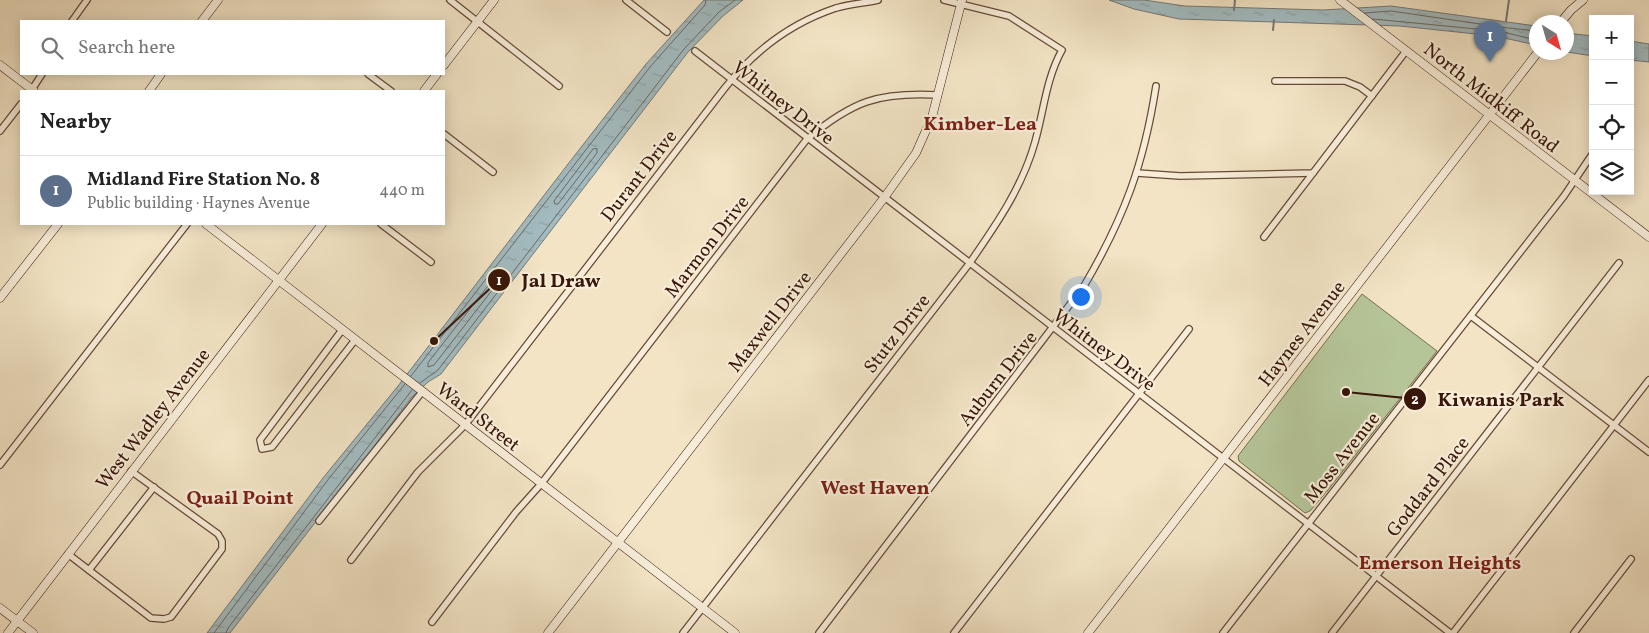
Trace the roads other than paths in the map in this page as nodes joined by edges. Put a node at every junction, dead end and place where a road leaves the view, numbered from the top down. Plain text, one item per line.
1 (87, 0) edge
2 (218, 0) edge
3 (450, 0) edge
4 (494, 0) edge
5 (628, 0) edge
6 (878, 0) edge
7 (944, 0) edge
8 (1340, 0) edge
9 (1583, 0) edge
10 (961, 1) edge
11 (1567, 15) edge
12 (73, 20) edge
13 (203, 20) edge
14 (476, 23) junction
15 (668, 32) dead end
16 (695, 51) dead end
17 (1406, 51) junction
18 (1532, 60) edge
19 (445, 64) edge
20 (0, 65) edge
21 (41, 75) edge
22 (160, 75) edge
23 (369, 75) edge
24 (436, 75) edge
25 (730, 80) junction
26 (1275, 82) dead end
27 (559, 86) dead end
28 (1156, 86) dead end
29 (31, 90) edge
30 (33, 90) edge
31 (150, 90) edge
32 (390, 90) edge
33 (425, 90) edge
34 (938, 95) junction
35 (1372, 96) junction
36 (20, 105) edge
37 (1490, 115) junction
38 (0, 131) edge
39 (445, 135) edge
40 (807, 139) junction
41 (1589, 159) edge
42 (493, 172) dead end
43 (1138, 173) junction
44 (1313, 173) junction
45 (1574, 180) junction
46 (884, 198) junction
47 (57, 225) edge
48 (186, 225) edge
49 (207, 225) edge
50 (321, 225) edge
51 (382, 225) edge
52 (1264, 237) dead end
53 (1649, 237) edge
54 (431, 262) dead end
55 (1619, 263) dead end
56 (969, 264) junction
57 (278, 280) junction
58 (0, 298) edge
59 (1472, 316) junction
60 (1053, 329) junction
61 (1189, 329) dead end
62 (342, 330) junction
63 (355, 340) junction
64 (1538, 367) junction
65 (1649, 380) edge
66 (422, 392) junction
67 (1139, 394) junction
68 (465, 425) junction
69 (1614, 425) junction
70 (1649, 452) edge
71 (1224, 459) junction
72 (0, 465) edge
73 (132, 471) junction
74 (542, 484) junction
75 (154, 487) junction
76 (319, 521) dead end
77 (1308, 524) junction
78 (618, 543) junction
79 (68, 554) junction
80 (1632, 559) dead end
81 (351, 560) dead end
82 (88, 570) junction
83 (1376, 576) junction
84 (0, 608) edge
85 (702, 608) junction
86 (17, 621) junction
87 (432, 622) dead end
88 (8, 633) edge
89 (33, 633) edge
90 (548, 633) edge
91 (683, 633) edge
92 (735, 633) edge
93 (819, 633) edge
94 (954, 633) edge
95 (1088, 633) edge
96 (1223, 633) edge
97 (1332, 633) edge
98 (1452, 633) edge
99 (1574, 633) edge

1 - 12 street
2 - 13 street
3 - 14 street
4 - 14 street
5 - 15 street
6 - 25 street, Durant Drive
7 - 10 street
8 - 17 street, North Midkiff Road
9 - 11 street
10 - 34 street, Maxwell Drive
10 - 56 street, Stutz Drive
14 - 19 street
14 - 27 street
16 - 25 street, Whitney Drive
17 - 35 street
17 - 37 street, North Midkiff Road
18 - 37 street, Haynes Avenue
20 - 29 street
21 - 30 street
22 - 31 street
23 - 32 street
24 - 33 street
25 - 40 street, Whitney Drive
25 - 68 street, Durant Drive
26 - 35 street
28 - 43 street, Auburn Drive
34 - 40 street, Marmon Drive
34 - 46 street, Maxwell Drive
35 - 44 street
36 - 38 street
37 - 45 street, North Midkiff Road
37 - 71 street, Haynes Avenue
39 - 42 street
40 - 46 street, Whitney Drive
40 - 74 street, Marmon Drive
41 - 45 street, Moss Avenue
43 - 44 street
43 - 60 street, Auburn Drive
44 - 52 street
45 - 53 street, North Midkiff Road
45 - 59 street, Moss Avenue
46 - 56 street, Whitney Drive
46 - 78 street, Maxwell Drive
47 - 58 street
48 - 72 street
49 - 57 street, Ward Street
50 - 57 street, West Wadley Avenue
51 - 54 street
55 - 64 street, Goddard Place
56 - 60 street, Whitney Drive
56 - 85 street, Stutz Drive
57 - 62 street, Ward Street
57 - 73 street, West Wadley Avenue
59 - 64 street
59 - 77 street, Moss Avenue
60 - 67 street, Whitney Drive
60 - 93 street, Auburn Drive
61 - 67 street
62 - 63 street, Ward Street
62 - 63 street
63 - 66 street, Ward Street
64 - 69 street
64 - 83 street, Goddard Place
65 - 69 street
66 - 68 street, Ward Street
66 - 76 street
67 - 71 street, Whitney Drive
67 - 94 street
68 - 74 street, Ward Street
68 - 81 street, Durant Drive
69 - 70 street
69 - 98 street
71 - 77 street, Whitney Drive
71 - 95 street, Haynes Avenue
73 - 75 street
73 - 79 street, West Wadley Avenue
74 - 78 street, Ward Street
74 - 87 street, Marmon Drive
75 - 82 street
75 - 82 street
77 - 83 street, Whitney Drive
77 - 96 street, Moss Avenue
78 - 85 street, Ward Street
78 - 90 street, Maxwell Drive
79 - 82 street
79 - 86 street, West Wadley Avenue
80 - 99 street
83 - 97 street, Goddard Place
83 - 98 street, Whitney Drive
84 - 86 street
85 - 91 street, Stutz Drive
85 - 92 street, Ward Street
86 - 88 street, West Wadley Avenue
86 - 89 street

